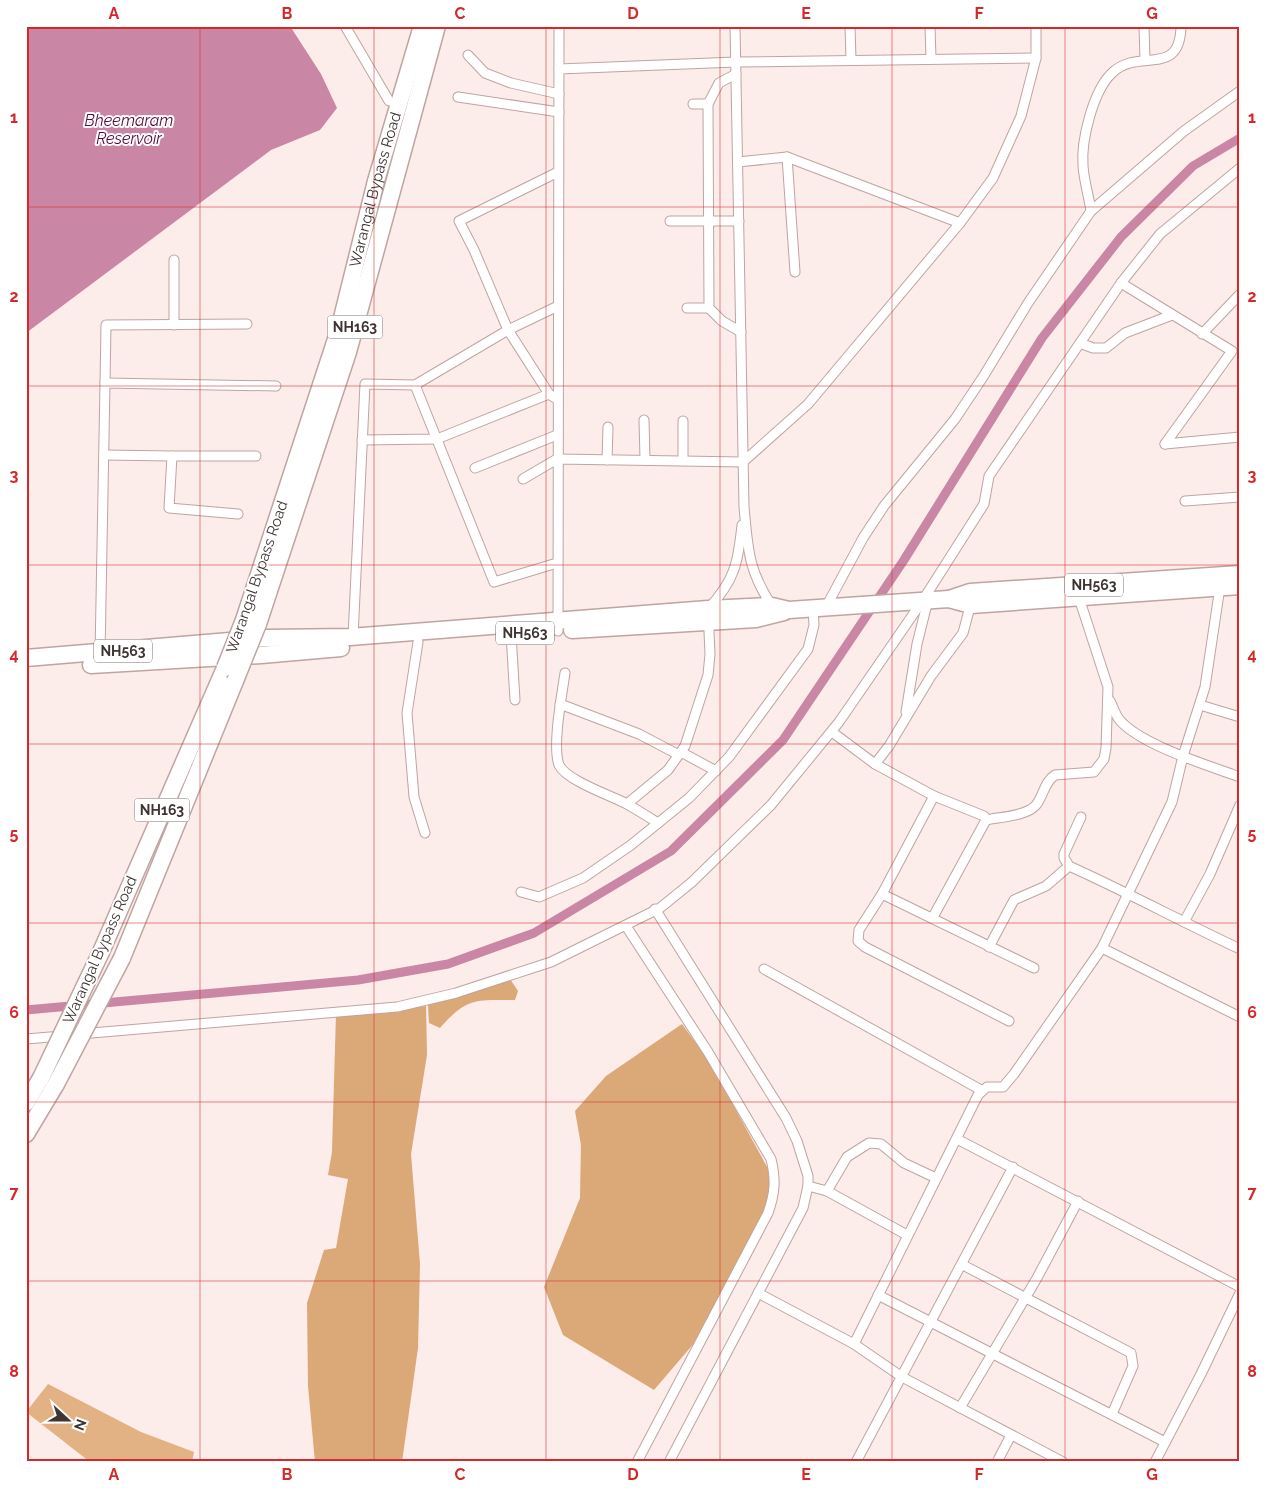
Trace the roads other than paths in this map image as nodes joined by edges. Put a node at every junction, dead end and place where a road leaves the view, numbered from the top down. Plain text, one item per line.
1 (345, 26) edge
2 (422, 26) edge
3 (437, 26) edge
4 (559, 26) edge
5 (735, 26) edge
6 (850, 26) edge
7 (930, 26) edge
8 (1036, 26) edge
9 (1144, 26) edge
10 (1182, 26) edge
11 (468, 55) dead end
12 (1036, 58) junction
13 (851, 60) junction
14 (931, 60) junction
15 (1145, 60) junction
16 (736, 62) junction
17 (559, 69) junction
18 (736, 74) junction
19 (1240, 91) edge
20 (559, 94) junction
21 (458, 97) dead end
22 (389, 101) dead end
23 (693, 104) dead end
24 (708, 104) junction
25 (559, 112) junction
26 (787, 157) junction
27 (738, 162) junction
28 (1240, 168) edge
29 (558, 172) junction
30 (1092, 211) junction
31 (709, 220) junction
32 (670, 221) dead end
33 (739, 221) junction
34 (960, 223) junction
35 (174, 260) dead end
36 (795, 272) dead end
37 (1121, 283) junction
38 (1240, 294) edge
39 (558, 306) junction
40 (687, 308) dead end
41 (709, 308) junction
42 (1172, 315) junction
43 (247, 324) dead end
44 (174, 325) junction
45 (508, 330) junction
46 (741, 332) junction
47 (1202, 334) junction
48 (1080, 343) junction
49 (1236, 354) edge
50 (105, 384) junction
51 (415, 385) junction
52 (276, 386) dead end
53 (549, 394) junction
54 (558, 400) junction
55 (644, 420) dead end
56 (683, 421) dead end
57 (608, 427) dead end
58 (558, 435) junction
59 (1240, 438) edge
60 (436, 439) junction
61 (362, 440) junction
62 (104, 455) junction
63 (172, 456) junction
64 (256, 456) dead end
65 (557, 460) junction
66 (607, 460) junction
67 (645, 460) junction
68 (683, 460) junction
69 (743, 462) junction
70 (475, 468) dead end
71 (522, 479) dead end
72 (1240, 497) edge
73 (1185, 501) dead end
74 (744, 507) junction
75 (238, 514) dead end
76 (557, 563) junction
77 (1240, 574) edge
78 (1240, 586) edge
79 (1220, 587) junction
80 (1079, 598) junction
81 (971, 599) junction
82 (922, 600) junction
83 (772, 606) junction
84 (826, 607) junction
85 (789, 610) junction
86 (708, 616) junction
87 (251, 622) junction
88 (558, 626) junction
89 (511, 634) junction
90 (353, 637) junction
91 (418, 642) junction
92 (26, 658) edge
93 (100, 659) junction
94 (26, 669) edge
95 (565, 673) dead end
96 (230, 674) junction
97 (1109, 696) junction
98 (515, 700) dead end
99 (560, 704) junction
100 (1200, 705) junction
101 (906, 717) junction
102 (1240, 717) edge
103 (832, 732) junction
104 (680, 754) junction
105 (1183, 756) junction
106 (875, 764) junction
107 (716, 771) junction
108 (1240, 777) edge
109 (934, 796) junction
110 (627, 804) junction
111 (1240, 804) edge
112 (1081, 817) dead end
113 (986, 820) junction
114 (658, 823) junction
115 (425, 833) dead end
116 (1069, 866) junction
117 (521, 892) dead end
118 (1130, 893) junction
119 (882, 894) junction
120 (655, 909) junction
121 (932, 917) junction
122 (1184, 922) junction
123 (626, 926) junction
124 (989, 947) junction
125 (1102, 948) junction
126 (1240, 949) edge
127 (1034, 968) dead end
128 (764, 969) dead end
129 (1240, 1017) edge
130 (1010, 1021) dead end
131 (26, 1039) edge
132 (981, 1090) junction
133 (26, 1103) edge
134 (26, 1134) edge
135 (957, 1139) junction
136 (1013, 1167) junction
137 (936, 1178) junction
138 (808, 1186) junction
139 (827, 1191) junction
140 (1078, 1201) junction
141 (907, 1235) junction
142 (963, 1265) junction
143 (1240, 1287) edge
144 (758, 1293) junction
145 (1240, 1293) edge
146 (878, 1295) junction
147 (1026, 1297) junction
148 (932, 1321) junction
149 (854, 1344) junction
150 (992, 1352) junction
151 (902, 1377) junction
152 (960, 1408) junction
153 (1112, 1414) junction
154 (1011, 1435) junction
155 (1165, 1442) junction
156 (672, 1461) edge
157 (637, 1462) edge
158 (856, 1462) edge
159 (997, 1462) edge
160 (1063, 1462) edge
161 (1155, 1462) edge

1 - 22 street
2 - 87 highway, Warangal Bypass Road / NH163
3 - 87 highway, Warangal Bypass Road / NH163
4 - 17 street
5 - 16 street
6 - 13 street
7 - 14 street
8 - 12 street
9 - 15 street
10 - 15 street
11 - 20 street
12 - 14 street
12 - 34 street
13 - 14 street
13 - 16 street
15 - 30 street
16 - 17 street
16 - 18 street
17 - 20 street
18 - 24 street
18 - 27 street
19 - 30 street
20 - 25 street
21 - 25 street
23 - 24 street
24 - 31 street
25 - 29 street
26 - 27 street
26 - 34 street
26 - 36 street
27 - 33 street
28 - 37 street
29 - 39 street
29 - 45 street
30 - 84 street
31 - 32 street
31 - 33 street
31 - 41 street
33 - 46 street
34 - 69 street
35 - 44 street
37 - 42 street
37 - 48 street
38 - 47 street
39 - 45 street
39 - 54 street
40 - 41 street
41 - 46 street
42 - 47 street
42 - 48 street
43 - 44 street
44 - 50 street
45 - 51 street
45 - 53 street
46 - 69 street
47 - 49 street
48 - 82 street
49 - 59 street
50 - 52 street
50 - 62 street
51 - 60 street
51 - 61 street
53 - 54 street
53 - 60 street
54 - 58 street
55 - 67 street
56 - 68 street
57 - 66 street
58 - 65 street
58 - 70 street
60 - 61 street
60 - 76 street
61 - 90 street
62 - 63 street
62 - 93 street
63 - 64 street
63 - 75 street
65 - 66 street
65 - 71 street
65 - 76 street
66 - 67 street
67 - 68 street
68 - 69 street
69 - 74 street
72 - 73 street
74 - 83 street
74 - 86 street
76 - 88 street
77 - 81 highway, NH563
78 - 79 highway, NH563
79 - 80 highway, NH563
79 - 100 street
80 - 81 highway, NH563
80 - 97 street
81 - 82 highway, NH563
81 - 101 street
82 - 84 highway, NH563
82 - 101 street
82 - 103 street
83 - 85 highway, NH563
83 - 86 highway, NH563
84 - 85 highway, NH563
84 - 107 street
85 - 86 highway, NH563
86 - 88 highway, NH563
86 - 104 street
87 - 96 highway, Warangal Bypass Road / NH163, bridge
88 - 89 highway, NH563
88 - 90 highway, NH563
89 - 91 highway, NH563
89 - 98 street
90 - 93 highway, NH563
91 - 93 highway, NH563
91 - 115 street
92 - 93 highway, NH563
93 - 94 highway, NH563
95 - 99 street
96 - 133 highway, Warangal Bypass Road / NH163, bridge
96 - 134 highway, Warangal Bypass Road / NH163, bridge
97 - 105 street
97 - 113 street
99 - 104 street
99 - 110 street
100 - 102 street
100 - 105 street
101 - 106 street
103 - 106 street
103 - 120 street
104 - 107 street
104 - 110 street
105 - 108 street
105 - 118 street
106 - 109 street
107 - 114 street
109 - 113 street
109 - 119 street
110 - 114 street
111 - 122 street
112 - 116 street
113 - 121 street
114 - 117 street
116 - 118 street
116 - 124 street
118 - 122 street
118 - 125 street
119 - 121 street
119 - 130 street
120 - 123 street
120 - 138 street
121 - 124 street
122 - 126 street
123 - 131 street
123 - 157 street
124 - 127 street
125 - 129 street
125 - 132 street
128 - 132 street
132 - 135 street
135 - 136 street
135 - 137 street
136 - 140 street
136 - 142 street
137 - 139 street
137 - 141 street
138 - 139 street
138 - 144 street
139 - 141 street
140 - 143 street
140 - 147 street
141 - 146 street
142 - 147 street
142 - 148 street
144 - 149 street
144 - 156 street
145 - 155 street
146 - 148 street
146 - 149 street
147 - 150 street
147 - 153 street
148 - 150 street
148 - 151 street
149 - 151 street
150 - 152 street
150 - 153 street
151 - 152 street
151 - 158 street
152 - 154 street
153 - 155 street
154 - 159 street
154 - 160 street
155 - 161 street

